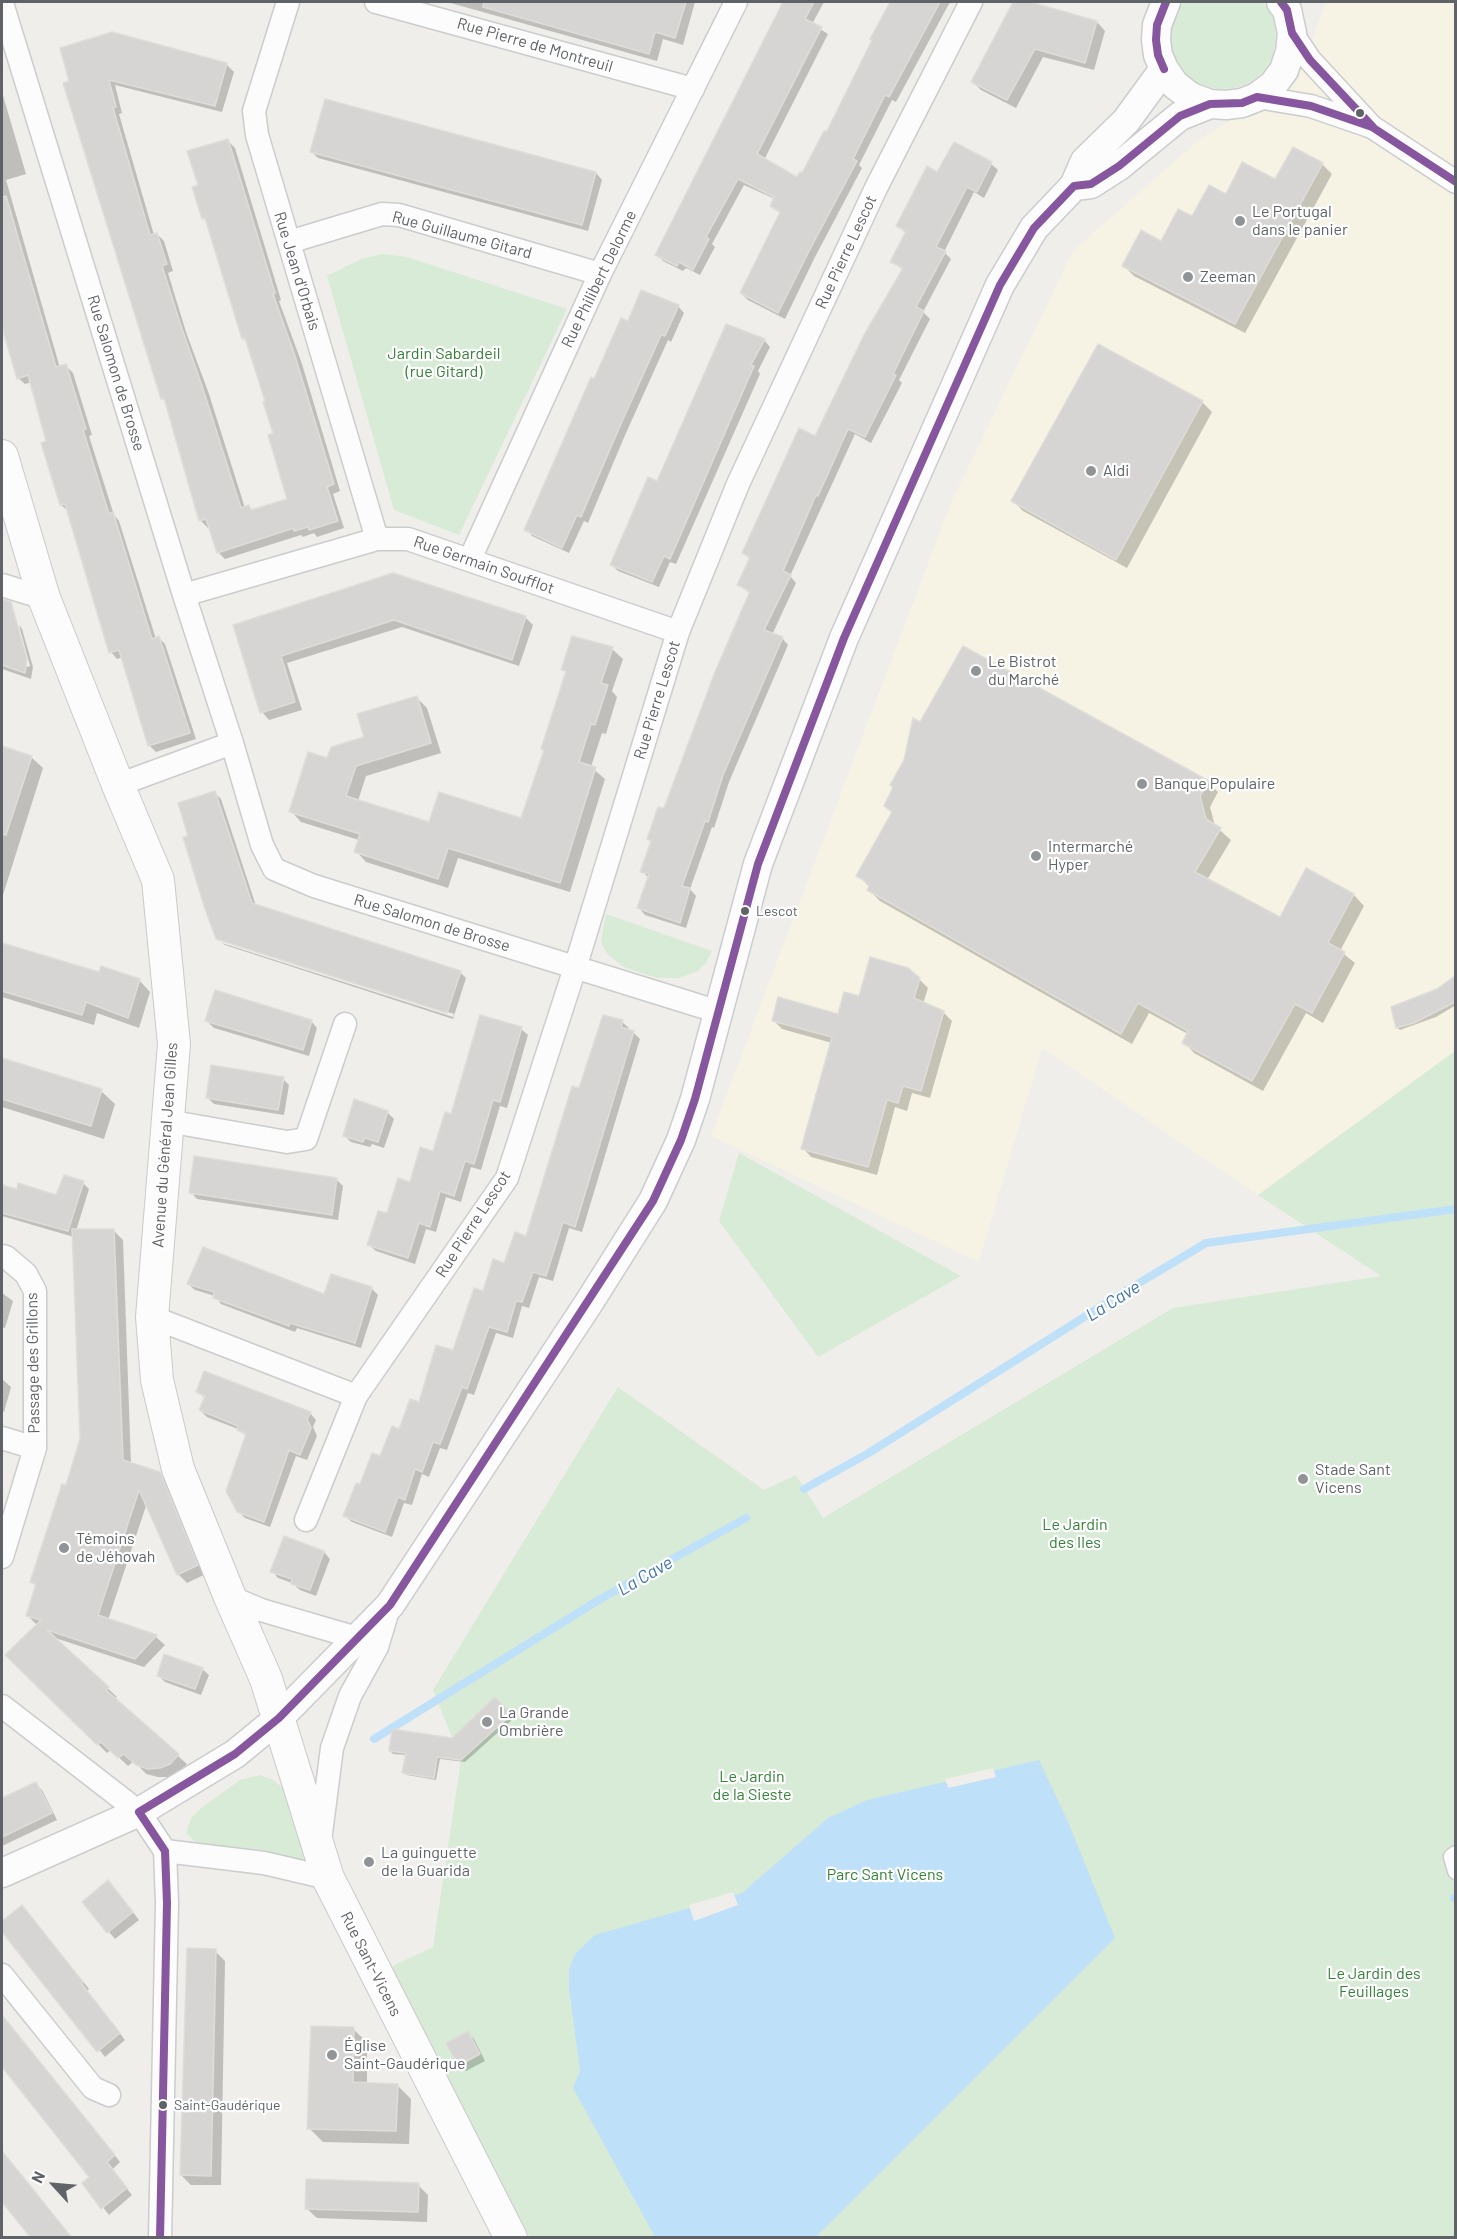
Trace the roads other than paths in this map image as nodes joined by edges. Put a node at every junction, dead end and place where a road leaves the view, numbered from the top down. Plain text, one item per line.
1 (288, 2) edge
2 (376, 2) edge
3 (736, 2) edge
4 (971, 2) edge
5 (2, 3) edge
6 (1157, 9) edge
7 (1287, 12) edge
8 (1164, 69) junction
9 (693, 89) junction
10 (1257, 97) junction
11 (1209, 104) junction
12 (1372, 127) junction
13 (1455, 182) edge
14 (1074, 186) junction
15 (289, 242) junction
16 (600, 274) junction
17 (2, 456) edge
18 (377, 539) junction
19 (470, 559) junction
20 (2, 585) edge
21 (184, 596) junction
22 (44, 598) junction
23 (678, 632) junction
24 (232, 743) junction
25 (118, 785) junction
26 (575, 968) junction
27 (719, 1012) junction
28 (345, 1024) dead end
29 (167, 1121) junction
30 (2, 1256) edge
31 (152, 1317) junction
32 (356, 1396) junction
33 (2, 1438) edge
34 (35, 1448) junction
35 (306, 1520) dead end
36 (2, 1557) edge
37 (230, 1598) junction
38 (390, 1605) junction
39 (357, 1638) junction
40 (2, 1706) edge
41 (279, 1718) junction
42 (139, 1812) junction
43 (319, 1848) junction
44 (165, 1851) junction
45 (1455, 1854) edge
46 (1455, 1870) edge
47 (2, 1873) edge
48 (328, 1878) junction
49 (2, 1974) edge
50 (109, 2095) dead end
51 (160, 2238) edge
52 (511, 2238) edge

1 - 15 street, Rue Jean d'Orbais
2 - 9 street, Rue Pierre de Montreuil
3 - 9 street, Rue Philibert Delorme
4 - 23 street, Rue Pierre Lescot
5 - 21 street, Rue Salomon de Brosse
6 - 8 street
7 - 10 street
7 - 12 street
8 - 11 street
8 - 14 street
9 - 16 street, Rue Philibert Delorme
10 - 11 street
10 - 12 street
11 - 14 street
12 - 13 street
14 - 27 street
15 - 16 street, Rue Guillaume Gitard
15 - 18 street, Rue Jean d'Orbais
16 - 19 street, Rue Philibert Delorme
17 - 22 main road, Avenue du Général Jean Gilles
18 - 19 street, Rue Germain Soufflot
18 - 21 street, Rue Germain Soufflot
19 - 23 street, Rue Germain Soufflot
20 - 22 street
21 - 24 street, Rue Salomon de Brosse
22 - 25 main road, Avenue du Général Jean Gilles
23 - 26 street, Rue Pierre Lescot
24 - 25 street
24 - 26 street, Rue Salomon de Brosse
25 - 29 main road, Avenue du Général Jean Gilles
26 - 27 street, Rue Salomon de Brosse
26 - 32 street, Rue Pierre Lescot
27 - 38 street
28 - 29 street
29 - 31 main road, Avenue du Général Jean Gilles
30 - 34 street, Passage des Grillons
31 - 32 street
31 - 37 main road, Avenue du Général Jean Gilles
32 - 35 street, Rue Pierre Lescot
33 - 34 street
34 - 36 street, Passage des Grillons
37 - 39 street
37 - 41 main road, Avenue du Général Jean Gilles
38 - 39 street
38 - 43 street, Rue Sant-Vicens
39 - 41 street
40 - 42 street
41 - 42 street
41 - 43 main road, Rue Sant-Vicens
42 - 44 street
42 - 47 street
43 - 48 main road, Rue Sant-Vicens
44 - 48 street
44 - 51 street
45 - 46 street
48 - 52 main road, Rue Sant-Vicens
49 - 50 street

